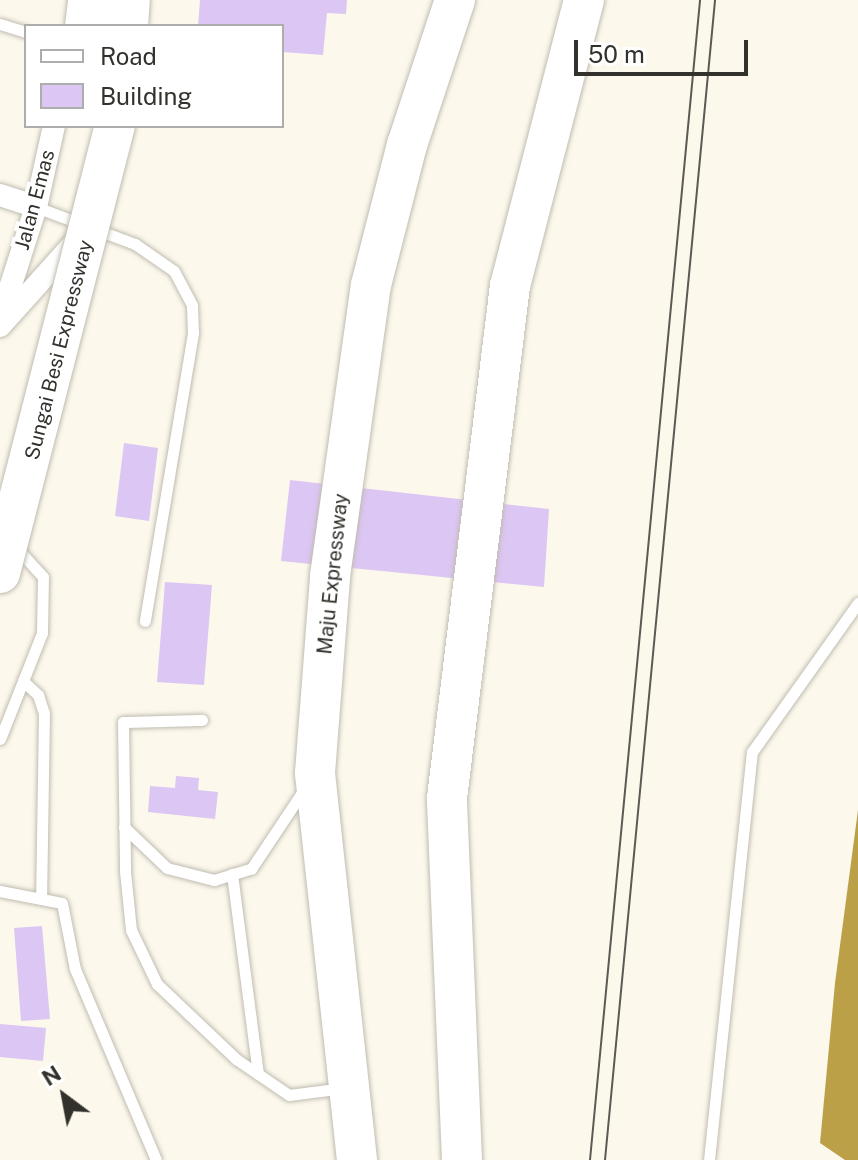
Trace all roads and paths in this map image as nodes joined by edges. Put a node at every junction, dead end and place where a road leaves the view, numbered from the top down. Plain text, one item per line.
1 (79, 0) edge
2 (102, 0) edge
3 (130, 0) edge
4 (145, 0) edge
5 (455, 0) edge
6 (584, 0) edge
7 (0, 24) edge
8 (76, 24) edge
9 (99, 24) edge
10 (128, 24) edge
11 (143, 24) edge
12 (24, 31) edge
13 (54, 128) edge
14 (87, 128) edge
15 (115, 128) edge
16 (115, 128) edge
17 (0, 195) edge
18 (36, 207) junction
19 (91, 225) junction
20 (0, 319) edge
21 (0, 326) edge
22 (0, 509) edge
23 (0, 530) edge
24 (0, 573) edge
25 (858, 603) edge
26 (145, 621) dead end
27 (23, 681) junction
28 (202, 720) dead end
29 (0, 739) edge
30 (315, 773) junction
31 (124, 827) junction
32 (232, 874) junction
33 (0, 891) edge
34 (41, 899) junction
35 (258, 1073) junction
36 (351, 1088) junction
37 (156, 1160) edge
38 (357, 1160) edge
39 (462, 1160) edge
40 (709, 1160) edge

1 - 8 street
2 - 9 highway
3 - 10 highway
4 - 11 street
5 - 30 highway, Maju Expressway
6 - 39 highway
7 - 12 lane
13 - 18 street, Jalan Emas
14 - 22 highway, Sungai Besi Expressway
15 - 19 street, Jalan Emas
16 - 24 highway, Sungai Besi Expressway, bridge
17 - 18 street
18 - 19 lane
18 - 20 street, Jalan Emas
19 - 21 street, Jalan Emas
19 - 26 lane
23 - 27 lane
25 - 40 lane
27 - 29 lane
27 - 34 lane
28 - 31 lane
30 - 32 lane
30 - 36 highway, Maju Expressway
31 - 32 lane
31 - 35 lane
32 - 35 lane
33 - 34 lane
34 - 37 lane
35 - 36 lane
36 - 38 highway, Maju Expressway

